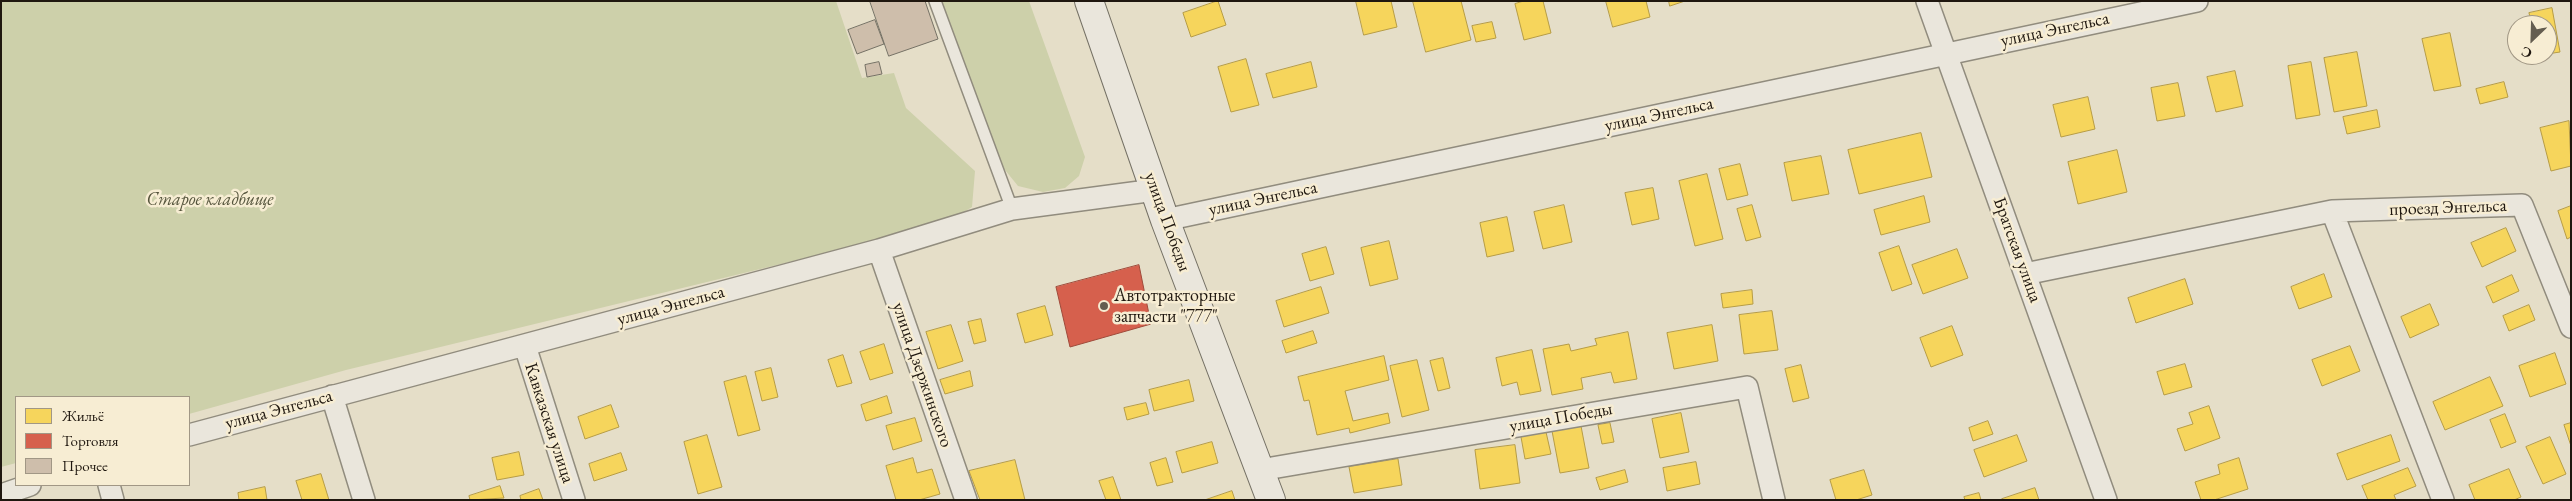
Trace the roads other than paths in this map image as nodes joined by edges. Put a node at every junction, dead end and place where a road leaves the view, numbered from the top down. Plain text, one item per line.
1 (936, 1) edge
2 (1089, 1) edge
3 (1927, 1) edge
4 (2197, 1) edge
5 (2152, 6) edge
6 (1944, 53) junction
7 (1155, 190) junction
8 (1012, 209) junction
9 (2332, 211) junction
10 (1165, 220) junction
11 (879, 250) junction
12 (2026, 274) junction
13 (2571, 327) edge
14 (525, 346) junction
15 (332, 396) junction
16 (190, 434) edge
17 (1260, 470) junction
18 (27, 486) edge
19 (109, 486) edge
20 (1, 495) edge
21 (113, 500) edge
22 (364, 500) edge
23 (574, 500) edge
24 (966, 500) edge
25 (1271, 500) edge
26 (1774, 500) edge
27 (2106, 500) edge
28 (2443, 500) edge

1 - 8 lane
2 - 7 street, улица Победы
3 - 6 street, Братская улица
4 - 5 street, улица Энгельса
5 - 6 street, улица Энгельса
6 - 10 street, улица Энгельса
6 - 12 street, Братская улица
7 - 8 street, улица Энгельса
7 - 10 street, улица Победы
8 - 11 street, улица Энгельса
9 - 12 street, проезд Энгельса
9 - 13 street, проезд Энгельса
9 - 28 street
10 - 17 street, улица Победы
11 - 14 street, улица Энгельса
11 - 24 street, улица Дзержинского
12 - 27 street, Братская улица
14 - 15 street, улица Энгельса
14 - 23 street, Кавказская улица
15 - 16 street, улица Энгельса
15 - 22 street
17 - 25 street, улица Победы
17 - 26 street, улица Победы
18 - 20 street
19 - 21 street

